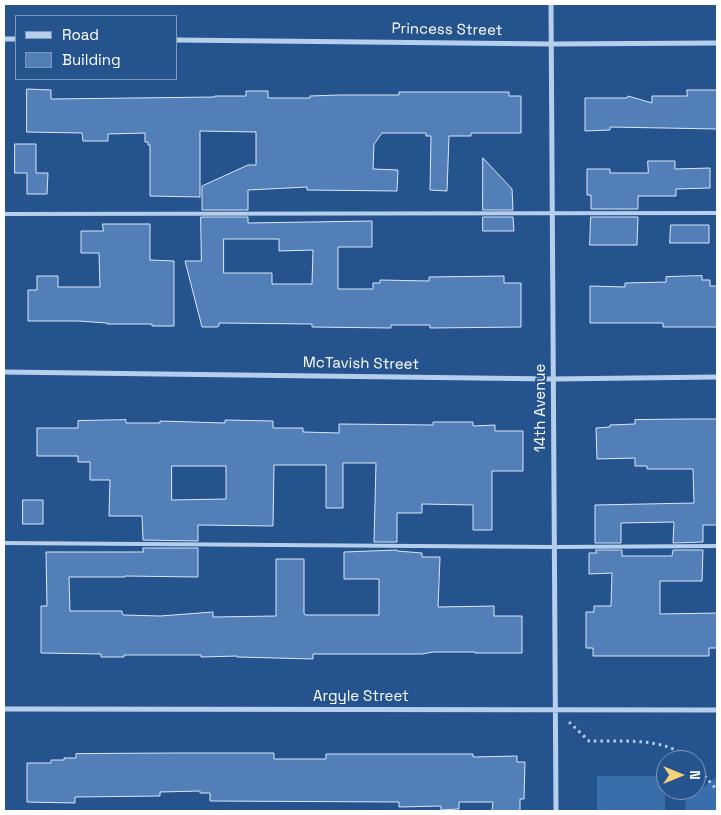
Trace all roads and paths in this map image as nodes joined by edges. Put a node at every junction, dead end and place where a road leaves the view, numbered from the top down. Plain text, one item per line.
1 (551, 4) edge
2 (178, 40) edge
3 (717, 43) edge
4 (552, 44) junction
5 (552, 212) junction
6 (717, 213) edge
7 (4, 214) edge
8 (4, 372) edge
9 (717, 377) edge
10 (553, 379) junction
11 (4, 543) edge
12 (717, 546) edge
13 (554, 547) junction
14 (4, 709) edge
15 (555, 710) junction
16 (717, 710) edge
17 (676, 750) edge
18 (706, 777) edge
19 (717, 790) edge
20 (556, 811) edge

1 - 4 street, 14th Avenue
2 - 4 street, Princess Street
3 - 4 street, Princess Street
4 - 5 street, 14th Avenue
5 - 6 lane
5 - 7 lane
5 - 10 street, 14th Avenue
8 - 10 street, McTavish Street
9 - 10 street, McTavish Street
10 - 13 street, 14th Avenue
11 - 13 lane
12 - 13 lane
13 - 15 street, 14th Avenue
14 - 15 street, Argyle Street
15 - 16 street, Argyle Street
15 - 17 path
15 - 20 street, 14th Avenue
18 - 19 path

